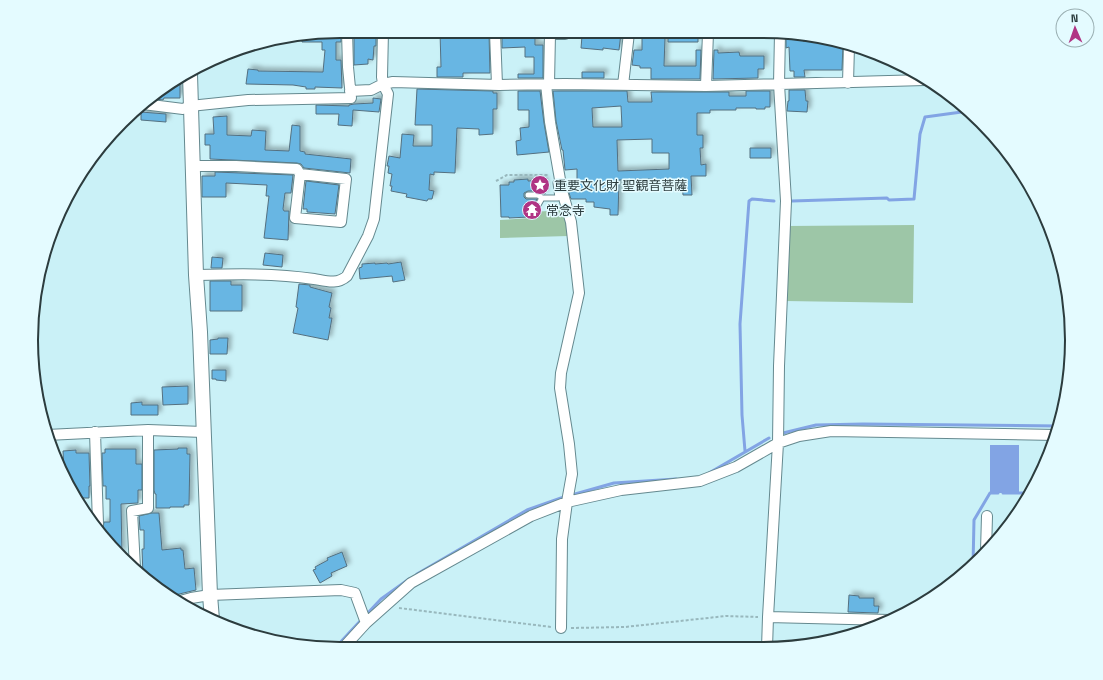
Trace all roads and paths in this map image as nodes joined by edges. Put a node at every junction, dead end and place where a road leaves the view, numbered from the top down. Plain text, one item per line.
1 (348, 38) edge
2 (383, 38) edge
3 (495, 38) edge
4 (550, 38) edge
5 (628, 38) edge
6 (708, 38) edge
7 (780, 39) edge
8 (849, 50) edge
9 (190, 77) edge
10 (917, 80) edge
11 (848, 83) junction
12 (383, 84) junction
13 (548, 84) junction
14 (778, 84) junction
15 (497, 85) junction
16 (623, 85) junction
17 (706, 86) junction
18 (350, 91) junction
19 (151, 105) edge
20 (190, 106) junction
21 (193, 166) junction
22 (300, 174) junction
23 (557, 174) junction
24 (496, 181) dead end
25 (528, 195) dead end
26 (542, 198) junction
27 (532, 206) dead end
28 (196, 275) junction
29 (148, 430) junction
30 (95, 432) junction
31 (203, 432) junction
32 (1050, 435) edge
33 (54, 436) edge
34 (778, 443) junction
35 (566, 502) junction
36 (987, 516) dead end
37 (98, 521) edge
38 (986, 543) edge
39 (135, 562) edge
40 (210, 595) junction
41 (185, 600) edge
42 (386, 606) junction
43 (211, 613) edge
44 (768, 617) junction
45 (877, 620) edge
46 (366, 623) junction
47 (561, 628) junction
48 (349, 642) edge
49 (767, 642) edge

1 - 18 street
2 - 12 street
3 - 15 street
4 - 13 street
5 - 16 street
6 - 17 street
7 - 14 street
8 - 11 street
9 - 20 street
10 - 11 street
11 - 14 street
12 - 15 street
12 - 18 street
12 - 28 street
13 - 15 street
13 - 16 street
13 - 23 street
14 - 17 street
14 - 34 street
16 - 17 street
18 - 20 street
19 - 20 street
20 - 21 street
21 - 22 street
21 - 28 street
22 - 22 street
23 - 24 path
23 - 26 lane
23 - 35 street
25 - 26 lane
26 - 27 lane
28 - 31 street
29 - 30 street
29 - 31 street
29 - 39 street
30 - 33 street
30 - 37 street
31 - 40 street
32 - 34 street
34 - 35 street
34 - 44 street
35 - 42 street
35 - 47 street
36 - 38 street
40 - 41 street
40 - 43 street
40 - 46 street
42 - 46 street
42 - 47 path
44 - 45 street
44 - 47 path
44 - 49 street
46 - 48 street

